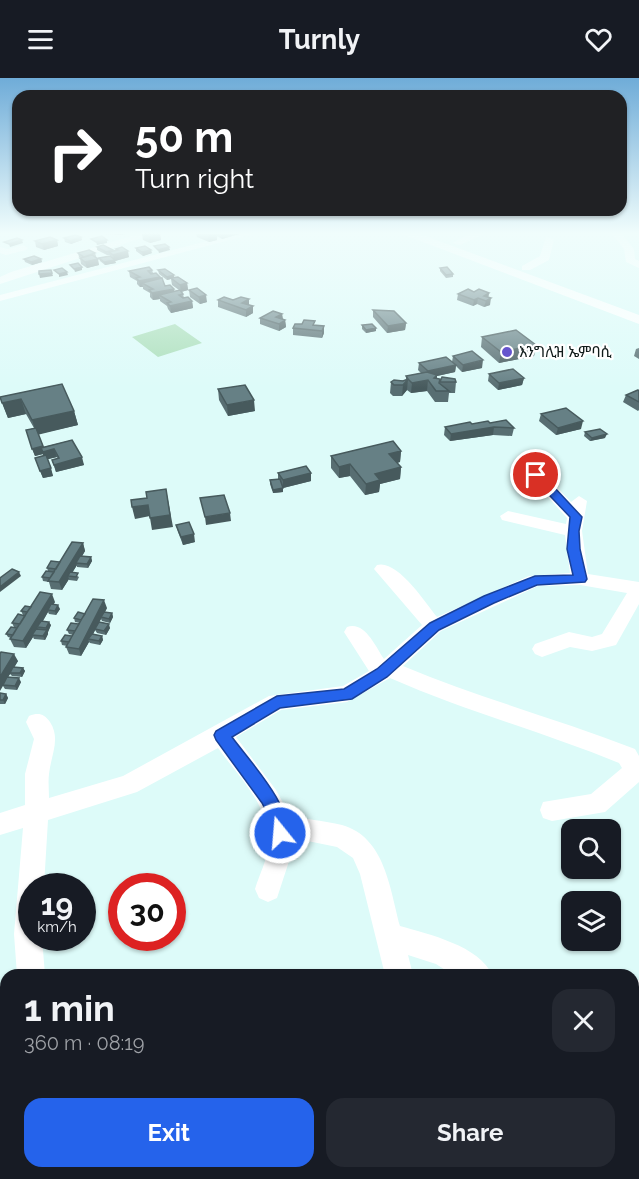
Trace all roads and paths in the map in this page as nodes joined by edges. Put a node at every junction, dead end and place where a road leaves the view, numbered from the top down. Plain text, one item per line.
1 (49, 285) edge
2 (558, 285) edge
3 (567, 285) edge
4 (0, 298) edge
5 (634, 313) edge
6 (536, 475) dead end
7 (508, 516) dead end
8 (576, 516) junction
9 (383, 569) dead end
10 (580, 579) junction
11 (434, 626) junction
12 (354, 632) dead end
13 (542, 649) dead end
14 (385, 670) junction
15 (37, 722) dead end
16 (221, 735) junction
17 (637, 781) edge
18 (552, 810) dead end
19 (37, 814) junction
20 (279, 820) junction
21 (0, 824) edge
22 (267, 889) dead end
23 (389, 936) junction
24 (31, 969) edge
25 (397, 969) edge
26 (469, 969) edge

1 - 4 street
2 - 5 main road
3 - 5 main road
6 - 8 street
7 - 8 street
8 - 10 street
9 - 11 street
10 - 11 street
10 - 13 street
11 - 14 street
12 - 14 street
14 - 16 street
14 - 17 street
15 - 19 street
16 - 19 street
16 - 20 street
17 - 18 street
19 - 21 street
19 - 24 street
20 - 22 street
20 - 23 street
23 - 25 street
23 - 26 street

